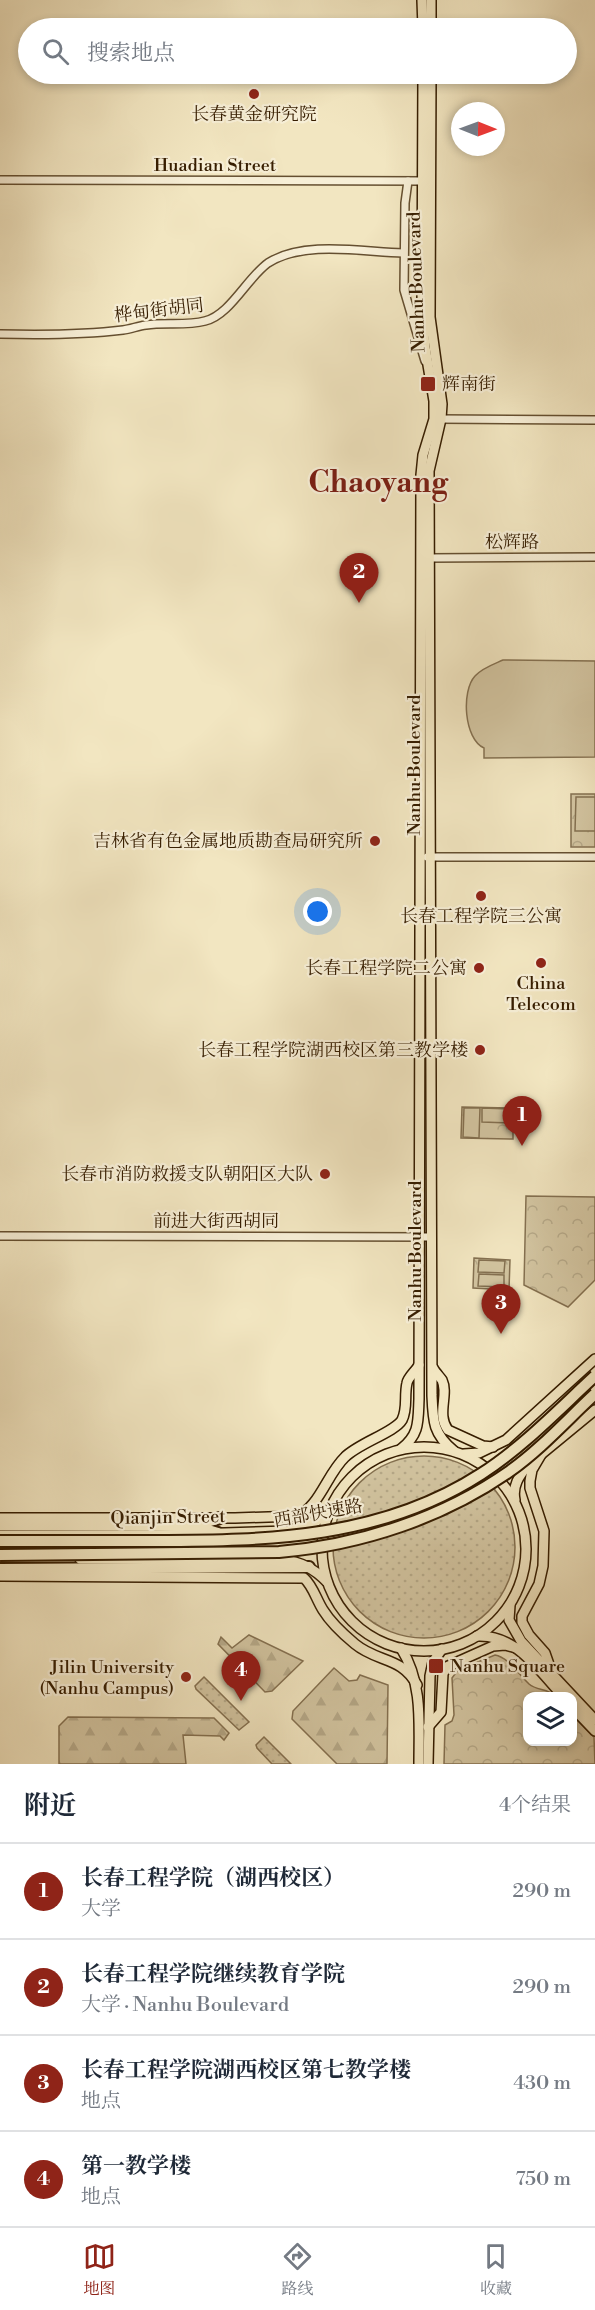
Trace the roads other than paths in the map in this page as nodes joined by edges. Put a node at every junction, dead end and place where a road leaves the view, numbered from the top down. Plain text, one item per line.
1 (422, 0) edge
2 (431, 0) edge
3 (423, 18) edge
4 (431, 18) edge
5 (423, 84) edge
6 (431, 84) edge
7 (0, 180) edge
8 (408, 181) junction
9 (426, 181) junction
10 (403, 253) junction
11 (0, 334) edge
12 (431, 377) junction
13 (437, 419) junction
14 (595, 420) edge
15 (595, 557) edge
16 (429, 558) junction
17 (426, 857) junction
18 (595, 857) edge
19 (0, 1236) edge
20 (420, 1236) junction
21 (431, 1237) junction
22 (595, 1359) edge
23 (419, 1365) junction
24 (431, 1365) junction
25 (595, 1376) edge
26 (595, 1394) edge
27 (595, 1410) edge
28 (495, 1447) junction
29 (401, 1449) junction
30 (454, 1451) junction
31 (464, 1454) junction
32 (542, 1454) junction
33 (335, 1500) junction
34 (517, 1506) junction
35 (330, 1509) junction
36 (297, 1516) junction
37 (0, 1518) edge
38 (220, 1518) junction
39 (0, 1525) edge
40 (194, 1526) junction
41 (218, 1533) junction
42 (0, 1535) edge
43 (0, 1541) edge
44 (0, 1557) edge
45 (309, 1567) junction
46 (0, 1569) edge
47 (0, 1576) edge
48 (328, 1583) junction
49 (510, 1603) junction
50 (477, 1636) junction
51 (401, 1648) junction
52 (517, 1648) junction
53 (442, 1649) junction
54 (553, 1676) junction
55 (417, 1684) junction
56 (559, 1692) edge
57 (577, 1711) edge
58 (595, 1720) edge
59 (428, 1727) junction
60 (595, 1731) edge
61 (419, 1764) edge
62 (428, 1764) edge

1 - 3 main road
2 - 4 main road
5 - 9 main road, Nanhu Boulevard
6 - 9 main road, Nanhu Boulevard
7 - 8 street, Huadian Street
8 - 9 street, Huadian Street
8 - 10 street
9 - 12 main road, Nanhu Boulevard
9 - 13 main road, Nanhu Boulevard
10 - 11 street, 桦甸街胡同
10 - 12 street
12 - 13 main road, Nanhu Boulevard
13 - 14 street
13 - 16 main road, Nanhu Boulevard
13 - 17 main road, Nanhu Boulevard
15 - 16 street, 松辉路
16 - 17 main road, Nanhu Boulevard
17 - 18 street
17 - 20 main road, Nanhu Boulevard
17 - 21 main road, Nanhu Boulevard
19 - 20 street, 前进大街西胡同
20 - 21 street, 前进大街西胡同
20 - 23 main road, Nanhu Boulevard
21 - 24 main road, Nanhu Boulevard
22 - 28 main road
23 - 29 main road, Nanhu Boulevard
23 - 36 main road
24 - 28 main road
24 - 30 main road, Nanhu Boulevard
25 - 43 highway, 西部快速路, bridge
26 - 44 highway, 西部快速路, bridge
27 - 32 main road
28 - 31 main road
29 - 30 main road
29 - 33 main road
30 - 31 main road
31 - 34 main road
32 - 34 main road
32 - 54 main road
33 - 35 main road
33 - 36 main road, Qianjin Street
34 - 49 main road
35 - 41 main road, Qianjin Street
35 - 48 main road
36 - 38 main road, Qianjin Street
37 - 38 main road, Qianjin Street
38 - 40 highway
39 - 40 highway
40 - 41 highway
41 - 42 main road, Qianjin Street
44 - 45 main road
45 - 46 highway
45 - 48 main road
47 - 55 main road
48 - 51 main road
49 - 50 main road
49 - 54 main road
50 - 52 main road
50 - 53 main road
51 - 53 main road
51 - 55 main road
52 - 56 main road
52 - 59 main road
53 - 59 main road
54 - 58 main road
55 - 61 main road
57 - 60 main road
59 - 62 main road

